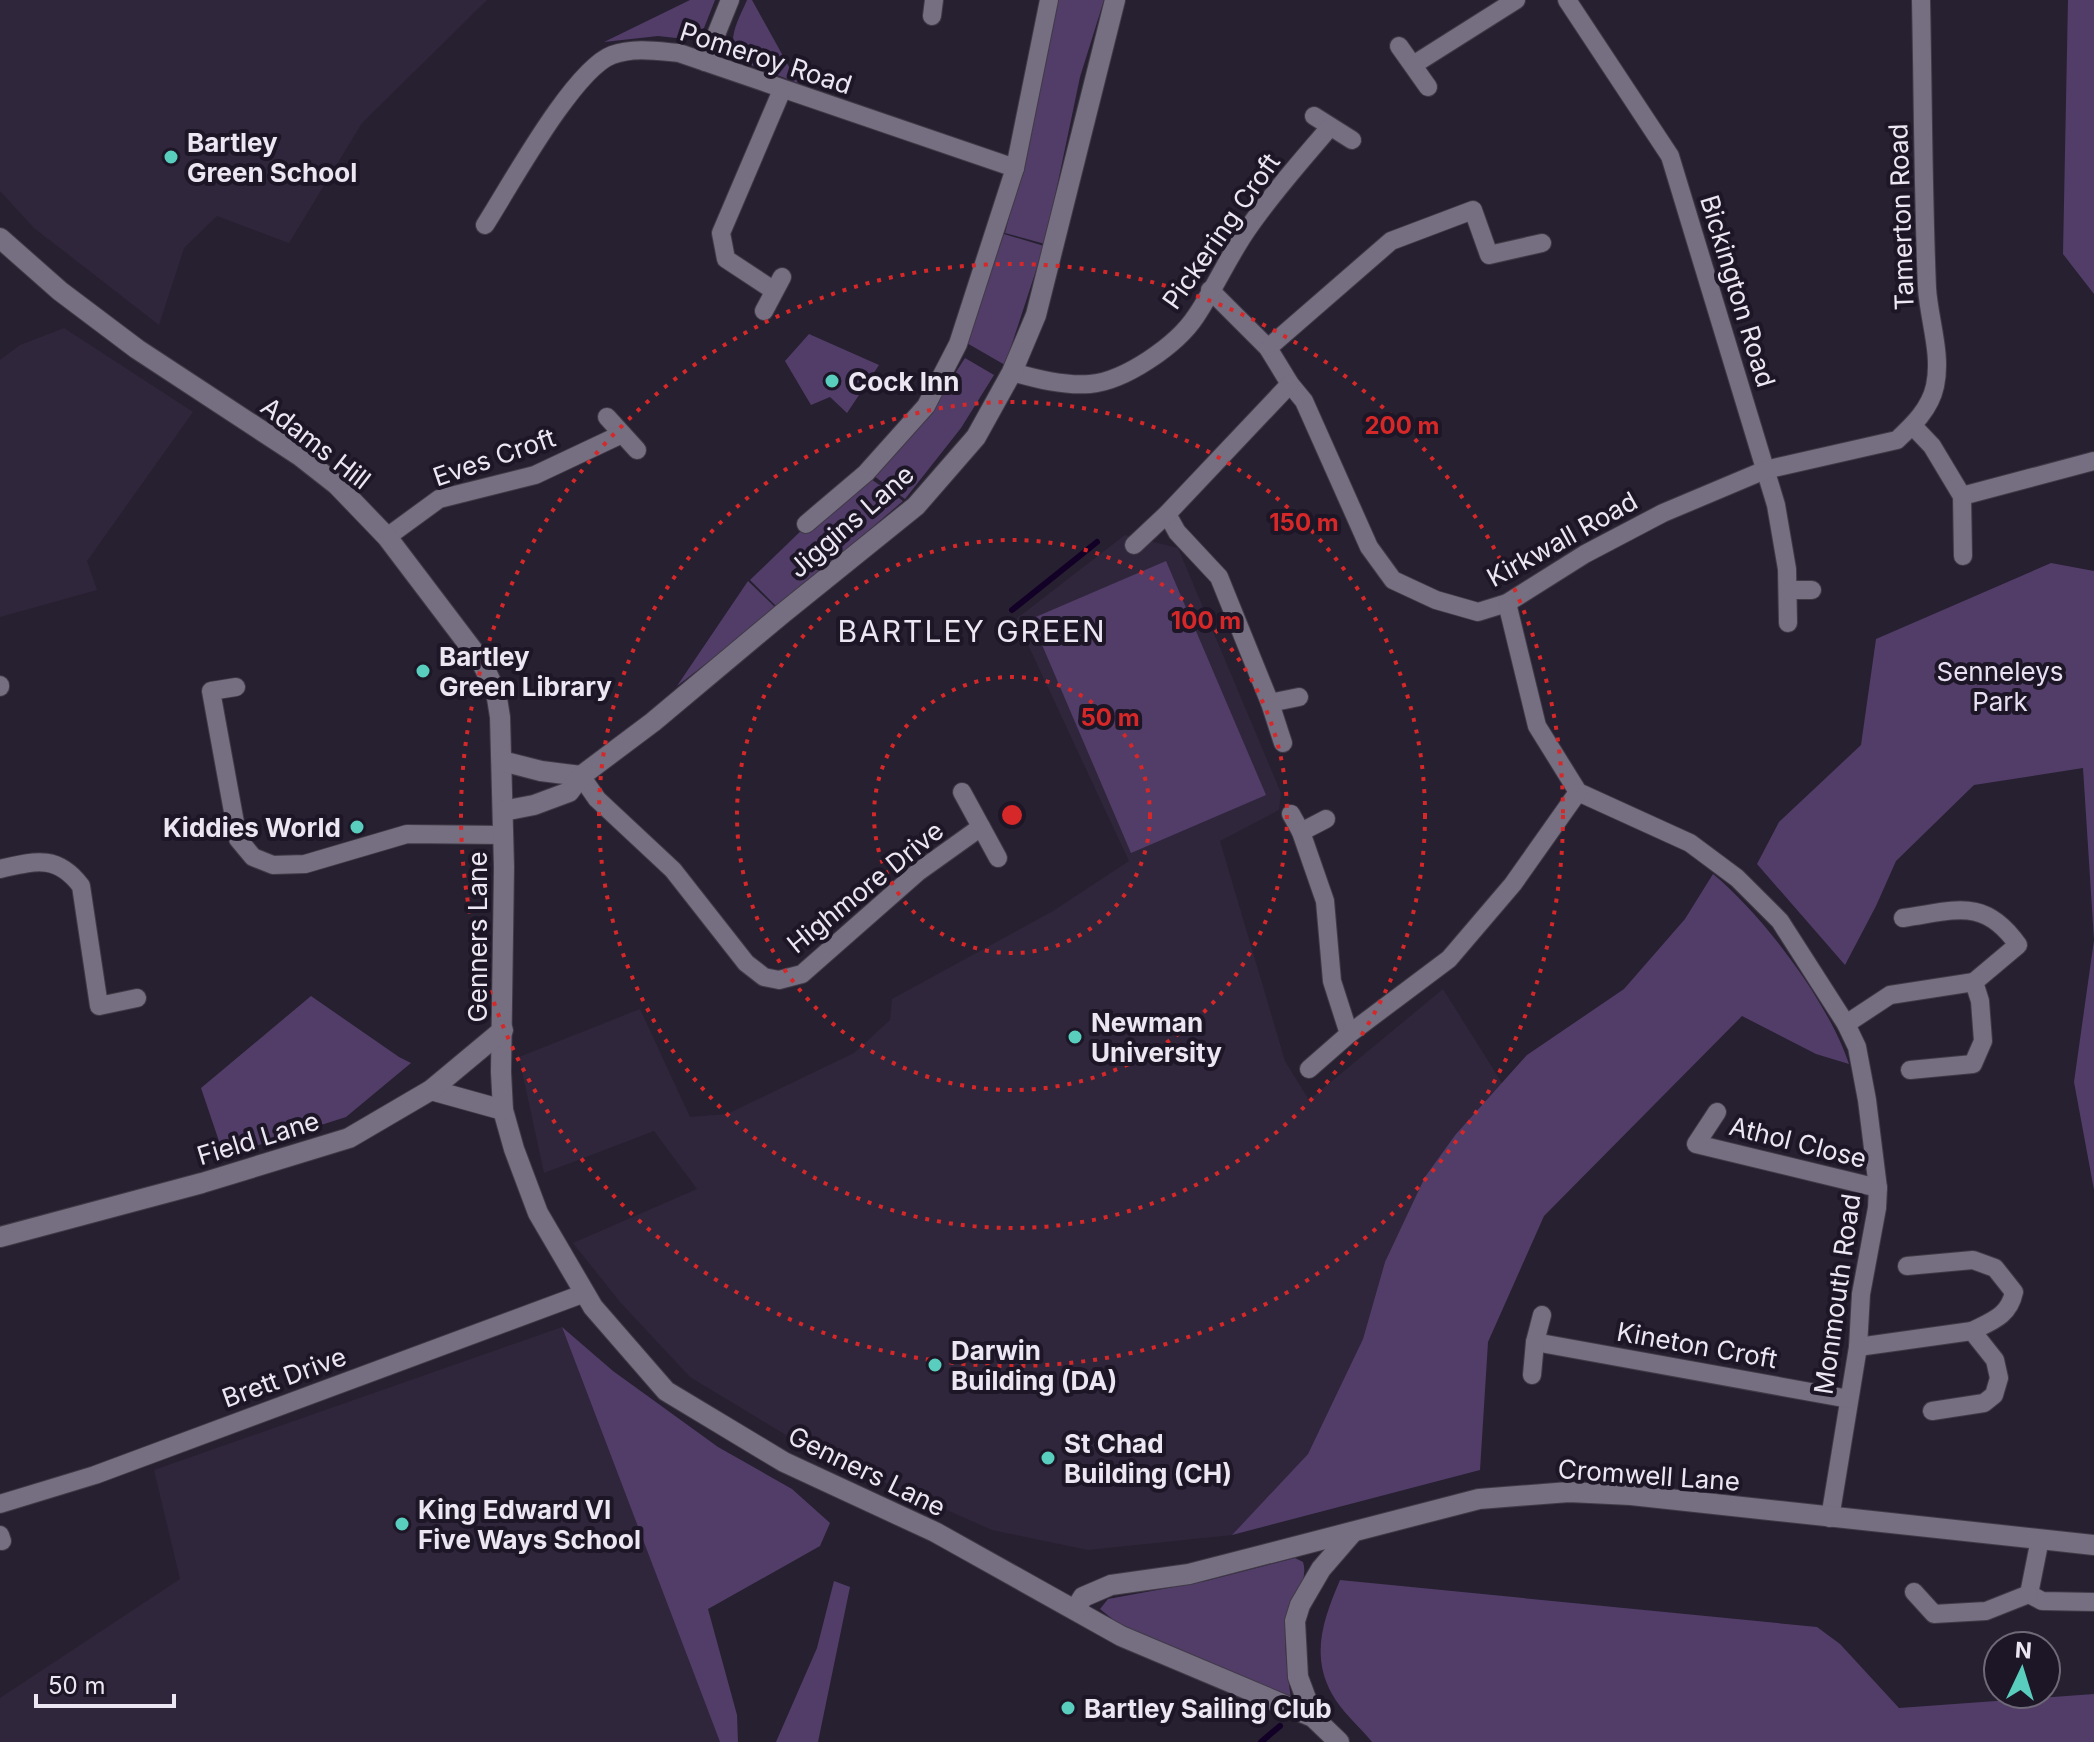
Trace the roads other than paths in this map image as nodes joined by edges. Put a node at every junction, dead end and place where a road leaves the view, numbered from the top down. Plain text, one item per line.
1 (730, 0) edge
2 (1115, 0) edge
3 (1516, 0) edge
4 (1567, 0) edge
5 (1921, 0) edge
6 (1043, 1) edge
7 (1399, 46) dead end
8 (705, 62) junction
9 (1413, 65) junction
10 (1428, 87) dead end
11 (782, 90) junction
12 (1314, 116) dead end
13 (1330, 127) junction
14 (1352, 140) dead end
15 (1015, 168) junction
16 (485, 225) dead end
17 (0, 238) edge
18 (1542, 243) dead end
19 (1210, 290) junction
20 (764, 311) dead end
21 (1268, 348) junction
22 (1012, 372) junction
23 (1290, 384) junction
24 (607, 417) dead end
25 (1913, 426) junction
26 (622, 434) junction
27 (637, 450) dead end
28 (2094, 461) edge
29 (1765, 470) junction
30 (1962, 496) junction
31 (1167, 514) junction
32 (806, 524) dead end
33 (387, 537) junction
34 (1134, 545) dead end
35 (1963, 556) dead end
36 (1788, 590) junction
37 (1812, 590) dead end
38 (1507, 603) junction
39 (1788, 623) dead end
40 (236, 687) dead end
41 (1299, 697) dead end
42 (1270, 703) junction
43 (1283, 743) dead end
44 (502, 761) junction
45 (581, 776) junction
46 (962, 792) dead end
47 (1578, 792) junction
48 (503, 811) junction
49 (1291, 814) dead end
50 (1326, 819) dead end
51 (981, 827) junction
52 (1301, 832) junction
53 (503, 835) junction
54 (998, 858) dead end
55 (0, 869) edge
56 (1903, 918) dead end
57 (1974, 982) junction
58 (137, 998) dead end
59 (1846, 1024) junction
60 (503, 1030) junction
61 (1349, 1034) junction
62 (1309, 1069) dead end
63 (1910, 1070) dead end
64 (431, 1090) junction
65 (503, 1110) junction
66 (1717, 1112) dead end
67 (1878, 1188) junction
68 (0, 1237) edge
69 (1907, 1266) dead end
70 (585, 1293) junction
71 (1542, 1315) dead end
72 (1972, 1331) junction
73 (1535, 1342) junction
74 (1858, 1347) junction
75 (1532, 1375) dead end
76 (1849, 1399) junction
77 (1932, 1411) dead end
78 (0, 1504) edge
79 (1830, 1518) junction
80 (1353, 1532) junction
81 (2040, 1539) junction
82 (2094, 1545) edge
83 (1914, 1592) dead end
84 (2029, 1594) junction
85 (2094, 1602) edge
86 (1075, 1610) junction
87 (1313, 1717) junction
88 (1339, 1742) edge

1 - 8 street
2 - 22 street, Jiggins Lane
3 - 9 street
4 - 29 street, Bickington Road
5 - 25 street, Tamerton Road
6 - 15 street, Jiggins Lane
7 - 9 street
8 - 11 street, Pomeroy Road
8 - 16 street, Pomeroy Road
9 - 10 street
11 - 15 street, Pomeroy Road
11 - 20 street
12 - 13 street
13 - 14 street
13 - 19 street, Pickering Croft
15 - 32 street, Jiggins Lane
17 - 33 street, Adams Hill
18 - 21 street
19 - 21 street, Kirkwall Road
19 - 22 street, Pickering Croft
21 - 23 street, Kirkwall Road
22 - 45 street, Jiggins Lane
23 - 31 street
23 - 38 street, Kirkwall Road
24 - 26 street
25 - 29 street
25 - 30 street
26 - 27 street
26 - 33 street, Eves Croft
28 - 30 street
29 - 36 street, Bickington Road
29 - 38 street, Kirkwall Road
30 - 35 street
31 - 34 street
31 - 42 street
33 - 44 street, Adams Hill
36 - 37 street
36 - 39 street, Bickington Road
38 - 47 street
40 - 53 street
41 - 42 street
42 - 43 street
44 - 45 street
44 - 48 street, Adams Hill
45 - 48 street, Jiggins Lane
45 - 51 street, Highmore Drive
46 - 51 street, Highmore Drive
47 - 59 street, Monmouth Road
47 - 61 street
48 - 53 street, Genners Lane
49 - 52 street
50 - 52 street
51 - 54 street, Highmore Drive
52 - 61 street
53 - 60 street, Genners Lane
55 - 58 street
56 - 57 street
57 - 59 street
57 - 63 street
59 - 67 street, Monmouth Road
60 - 64 street, Field Lane
60 - 65 street, Genners Lane
61 - 62 street
64 - 65 street
64 - 68 street, Field Lane
65 - 70 street, Genners Lane
66 - 67 street, Athol Close
67 - 74 street, Monmouth Road
69 - 72 street
70 - 78 street, Brett Drive
70 - 86 street, Genners Lane
71 - 73 street
72 - 74 street
72 - 77 street
73 - 75 street
73 - 76 street, Kineton Croft
74 - 76 street, Monmouth Road
76 - 79 street, Monmouth Road
79 - 80 street, Cromwell Lane
79 - 81 street, Cromwell Lane
80 - 86 street, Cromwell Lane
80 - 87 street
81 - 82 street, Cromwell Lane
81 - 84 street
83 - 84 street
84 - 85 street
86 - 87 street, Genners Lane
87 - 88 street, Genners Lane

